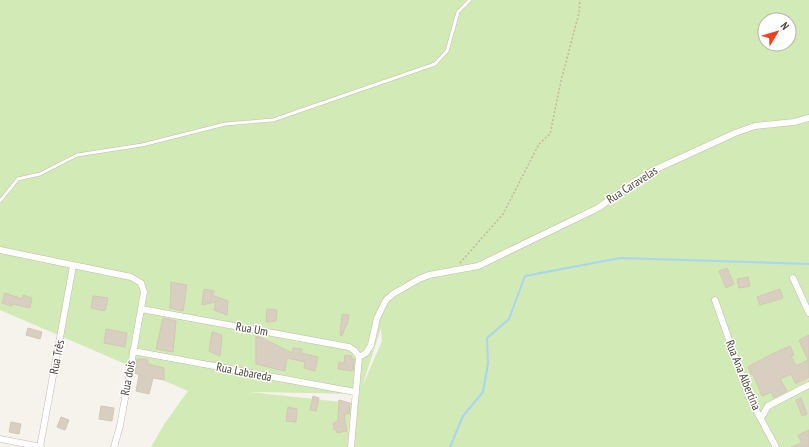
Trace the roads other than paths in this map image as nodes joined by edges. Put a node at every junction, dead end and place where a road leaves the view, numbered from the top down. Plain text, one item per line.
1 (470, 0) edge
2 (809, 118) edge
3 (0, 201) edge
4 (0, 250) edge
5 (73, 266) junction
6 (793, 278) dead end
7 (716, 300) dead end
8 (142, 309) junction
9 (809, 313) edge
10 (133, 351) junction
11 (359, 357) junction
12 (809, 386) edge
13 (355, 392) junction
14 (761, 418) junction
15 (0, 439) edge
16 (41, 447) edge
17 (114, 447) edge
18 (351, 447) edge
19 (776, 447) edge

1 - 3 lane
2 - 11 street, Rua Caravelas
4 - 5 street, Rua dois
5 - 8 street, Rua dois
5 - 16 street, Rua Três
6 - 9 street
7 - 14 street, Rua Ana Albertina
8 - 10 street, Rua dois
8 - 11 street, Rua Um
10 - 13 street, Rua Labareda
10 - 17 street, Rua dois
11 - 13 street
12 - 14 street
13 - 18 street
14 - 19 street, Rua Ana Albertina
15 - 16 street

